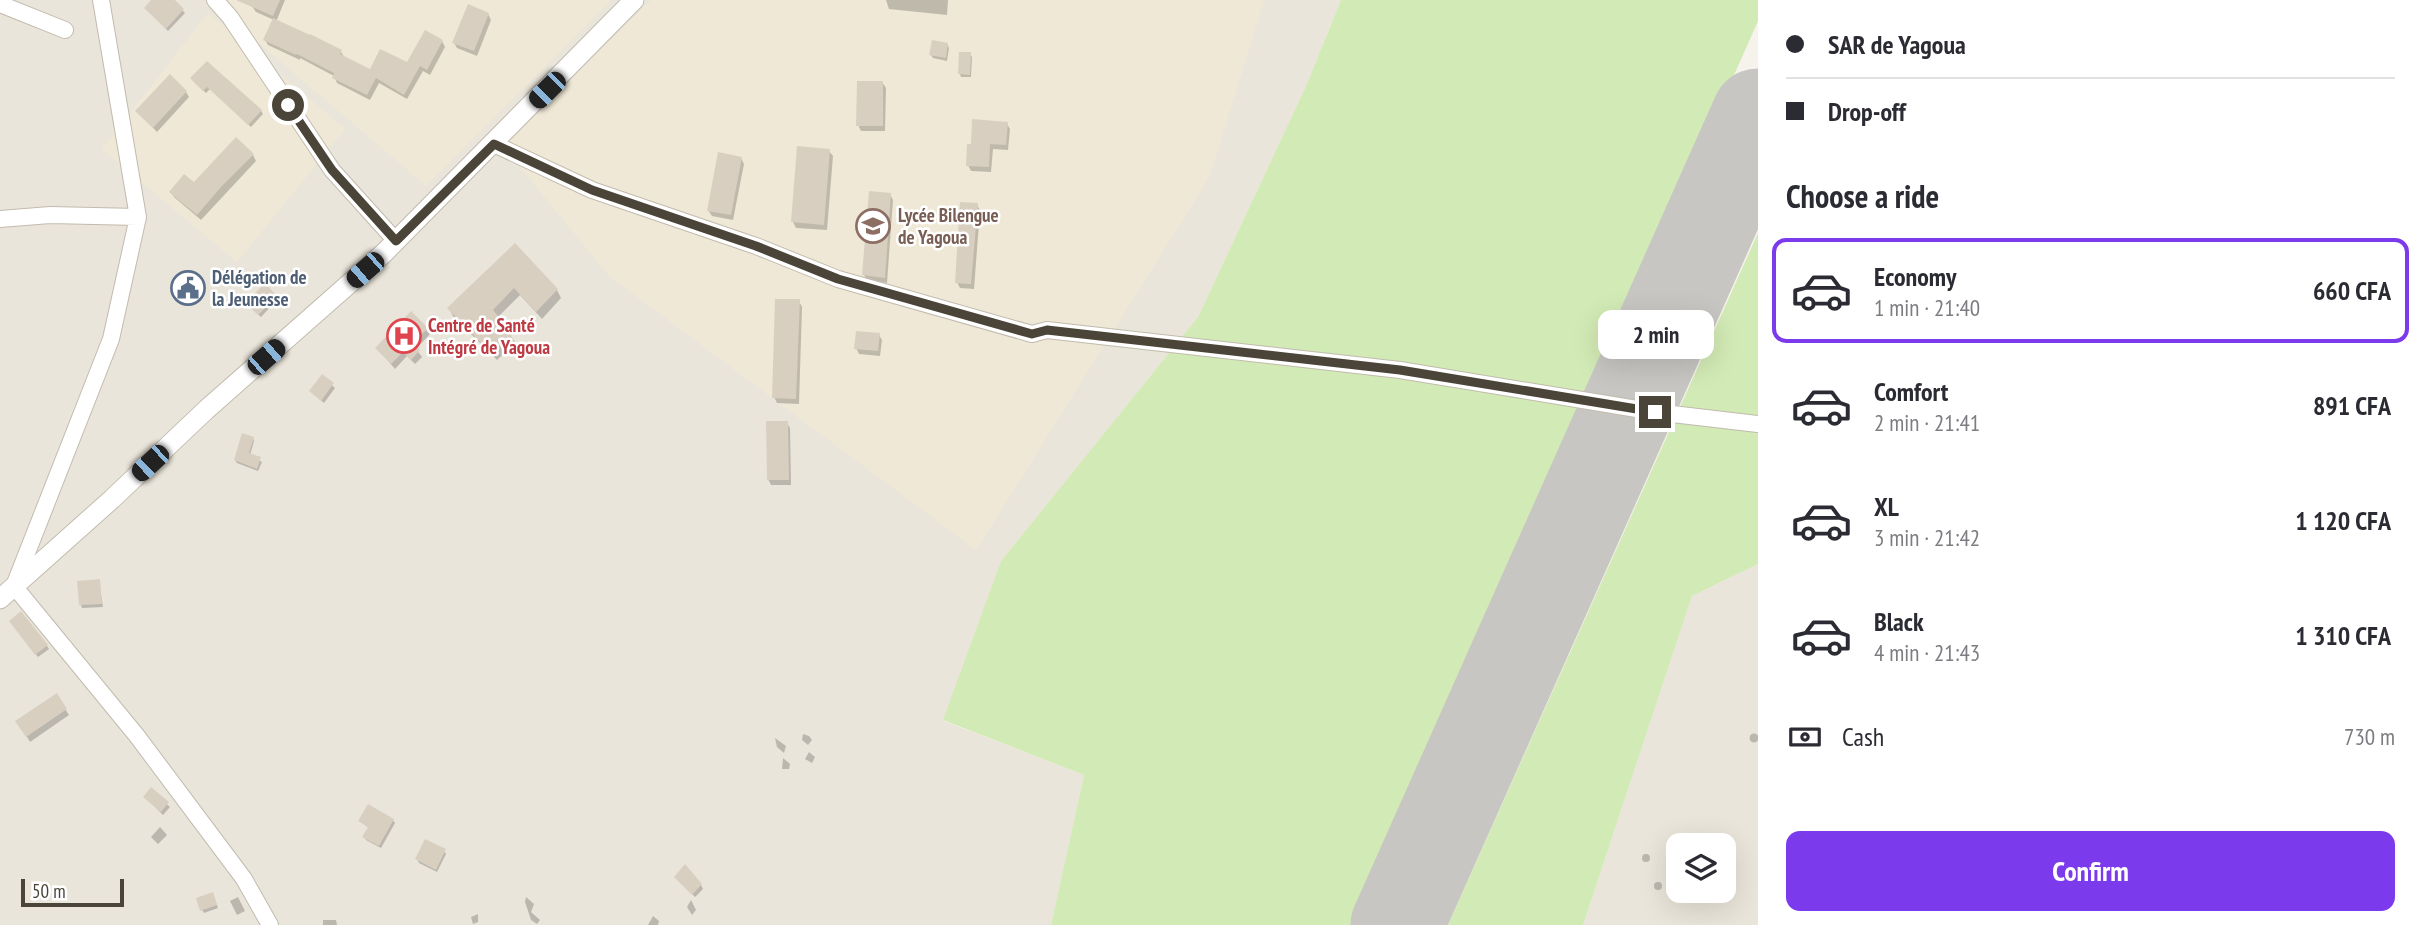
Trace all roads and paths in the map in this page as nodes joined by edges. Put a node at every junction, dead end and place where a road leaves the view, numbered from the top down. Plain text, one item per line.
1 (101, 0) edge
2 (215, 0) edge
3 (634, 0) edge
4 (0, 4) edge
5 (65, 30) dead end
6 (494, 144) junction
7 (138, 217) junction
8 (0, 219) edge
9 (396, 241) junction
10 (1758, 425) edge
11 (7, 593) edge
12 (270, 925) edge

1 - 7 street
2 - 9 street
3 - 6 street
4 - 5 street
6 - 9 street
6 - 10 street
7 - 8 street
7 - 11 street
9 - 11 street
11 - 12 street

